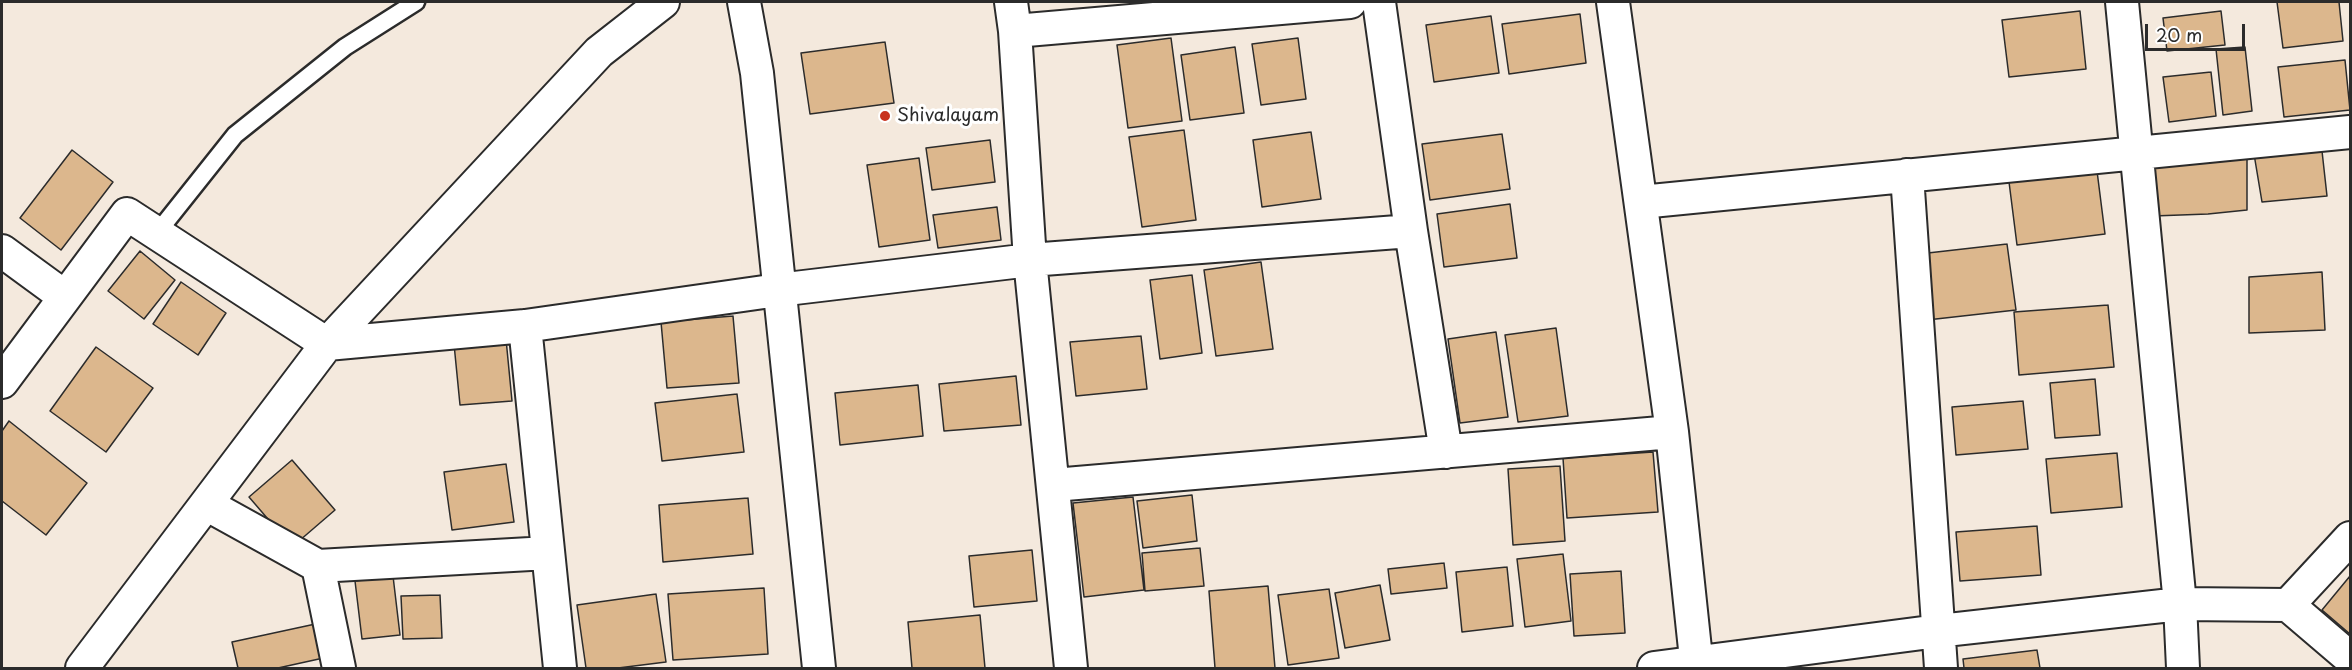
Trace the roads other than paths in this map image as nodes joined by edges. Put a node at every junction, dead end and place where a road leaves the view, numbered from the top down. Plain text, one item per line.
1 (416, 2) edge
2 (663, 2) edge
3 (744, 2) edge
4 (1350, 2) edge
5 (1379, 2) edge
6 (1613, 2) edge
7 (2122, 2) edge
8 (1013, 16) edge
9 (2350, 132) edge
10 (2135, 153) junction
11 (1907, 175) junction
12 (1641, 202) junction
13 (1411, 231) junction
14 (157, 233) junction
15 (2, 251) edge
16 (1030, 260) junction
17 (778, 290) junction
18 (65, 297) junction
19 (525, 326) junction
20 (327, 344) junction
21 (2, 382) edge
22 (1672, 432) junction
23 (1446, 452) junction
24 (1054, 485) junction
25 (206, 504) junction
26 (2350, 538) edge
27 (548, 553) junction
28 (318, 566) junction
29 (2180, 604) junction
30 (2288, 605) junction
31 (1938, 631) junction
32 (2350, 658) edge
33 (95, 660) edge
34 (1697, 666) edge
35 (339, 669) edge
36 (560, 669) edge
37 (819, 669) edge
38 (1071, 669) edge
39 (1654, 669) edge
40 (1941, 669) edge
41 (2183, 669) edge

1 - 14 lane
2 - 20 street
3 - 17 street
4 - 8 street
5 - 13 street
6 - 12 street
7 - 10 street
8 - 16 street
9 - 10 street
10 - 11 street
10 - 29 street
11 - 12 street
11 - 31 street
12 - 22 street
13 - 16 street
13 - 23 street
14 - 18 street
14 - 20 street
15 - 18 street
16 - 17 street
16 - 24 street
17 - 19 street
17 - 37 street
18 - 21 street
19 - 20 street
19 - 27 street
20 - 25 street
22 - 23 street
22 - 34 street
23 - 24 street
24 - 38 street
25 - 28 street
25 - 33 street
26 - 30 street
27 - 28 street
27 - 36 street
28 - 35 street
29 - 30 street
29 - 31 street
29 - 41 street
30 - 32 street
31 - 34 street
31 - 40 street
34 - 39 street

